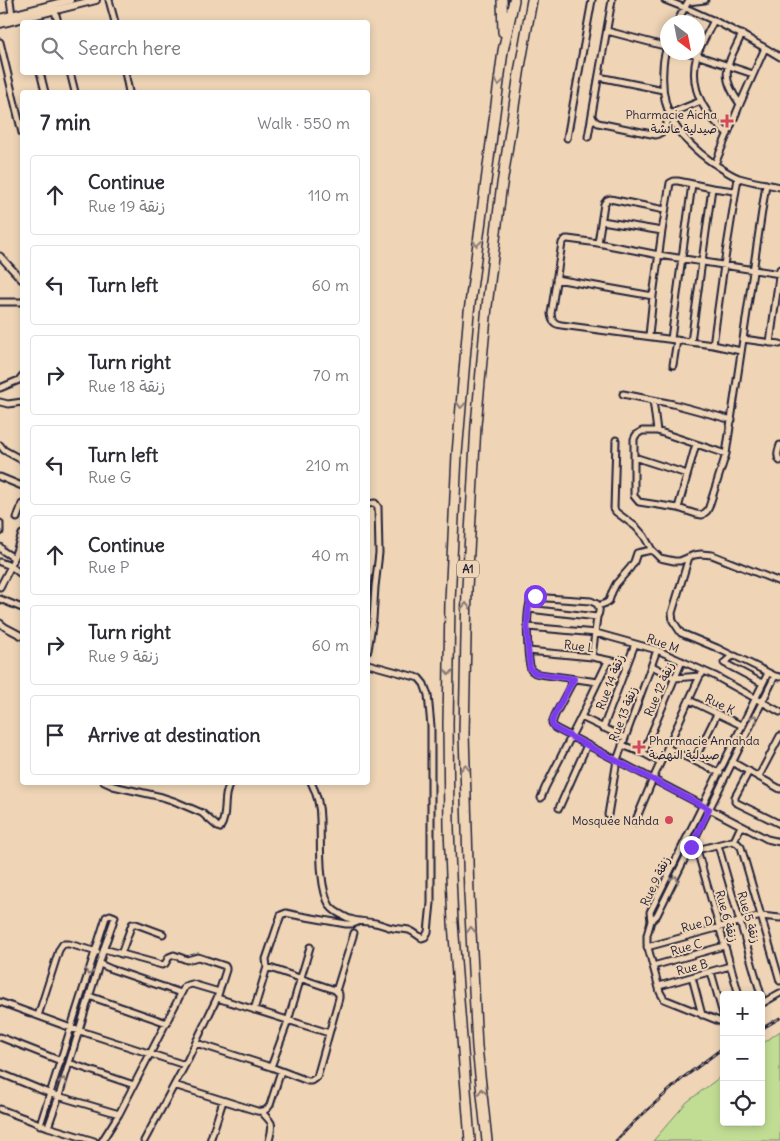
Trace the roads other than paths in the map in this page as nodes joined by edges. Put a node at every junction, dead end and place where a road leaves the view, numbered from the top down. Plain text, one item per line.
1 (10, 0) edge
2 (70, 0) edge
3 (96, 0) edge
4 (109, 0) edge
5 (502, 0) edge
6 (514, 0) edge
7 (532, 0) edge
8 (592, 0) edge
9 (612, 0) edge
10 (665, 0) edge
11 (706, 0) edge
12 (687, 3) edge
13 (54, 7) junction
14 (12, 15) junction
15 (681, 15) edge
16 (0, 18) edge
17 (25, 18) edge
18 (57, 20) edge
19 (114, 20) edge
20 (714, 20) junction
21 (0, 24) edge
22 (606, 31) junction
23 (742, 34) junction
24 (705, 40) edge
25 (0, 42) edge
26 (660, 44) edge
27 (765, 48) junction
28 (503, 51) junction
29 (780, 57) edge
30 (705, 58) edge
31 (664, 60) edge
32 (697, 60) edge
33 (728, 66) junction
34 (753, 74) junction
35 (41, 75) edge
36 (71, 75) edge
37 (126, 75) edge
38 (599, 77) junction
39 (44, 90) edge
40 (74, 90) edge
41 (129, 90) edge
42 (663, 90) junction
43 (701, 101) junction
44 (740, 104) junction
45 (670, 115) junction
46 (592, 116) junction
47 (20, 126) edge
48 (728, 134) junction
49 (588, 137) dead end
50 (567, 138) dead end
51 (715, 164) junction
52 (738, 178) junction
53 (692, 184) junction
54 (766, 184) junction
55 (780, 187) edge
56 (712, 188) junction
57 (735, 191) junction
58 (665, 210) junction
59 (602, 221) junction
60 (662, 231) junction
61 (598, 243) junction
62 (659, 255) junction
63 (0, 256) edge
64 (681, 258) junction
65 (702, 261) junction
66 (724, 265) junction
67 (780, 269) edge
68 (753, 270) junction
69 (780, 274) edge
70 (20, 278) edge
71 (556, 279) junction
72 (653, 296) junction
73 (0, 302) edge
74 (20, 302) edge
75 (649, 336) junction
76 (674, 339) junction
77 (743, 339) junction
78 (691, 342) junction
79 (770, 343) junction
80 (712, 344) junction
81 (780, 344) edge
82 (741, 351) junction
83 (673, 366) dead end
84 (20, 379) edge
85 (0, 388) edge
86 (623, 394) dead end
87 (653, 400) junction
88 (0, 402) edge
89 (20, 402) edge
90 (732, 420) junction
91 (657, 431) junction
92 (616, 440) dead end
93 (696, 444) junction
94 (0, 445) edge
95 (780, 445) edge
96 (726, 454) junction
97 (634, 457) junction
98 (20, 459) edge
99 (780, 461) edge
100 (687, 474) junction
101 (0, 477) edge
102 (20, 485) edge
103 (370, 504) edge
104 (678, 508) junction
105 (20, 510) edge
106 (17, 518) dead end
107 (0, 523) edge
108 (0, 532) edge
109 (20, 540) edge
110 (0, 547) edge
111 (652, 550) junction
112 (689, 557) junction
113 (14, 558) junction
114 (0, 562) edge
115 (11, 566) junction
116 (20, 574) edge
117 (780, 582) edge
118 (0, 586) edge
119 (0, 599) edge
120 (598, 606) junction
121 (20, 607) edge
122 (528, 609) junction
123 (598, 617) junction
124 (0, 623) edge
125 (528, 627) junction
126 (596, 633) junction
127 (20, 635) edge
128 (370, 638) edge
129 (635, 644) junction
130 (657, 650) junction
131 (528, 651) junction
132 (592, 657) junction
133 (736, 657) junction
134 (608, 661) junction
135 (682, 661) junction
136 (627, 664) junction
137 (370, 665) edge
138 (652, 666) junction
139 (768, 673) junction
140 (702, 674) junction
141 (777, 676) edge
142 (675, 678) junction
143 (574, 679) junction
144 (598, 682) junction
145 (762, 683) junction
146 (755, 699) junction
147 (689, 700) junction
148 (762, 702) junction
149 (780, 712) edge
150 (717, 714) junction
151 (581, 718) junction
152 (743, 726) junction
153 (603, 728) junction
154 (780, 736) edge
155 (570, 737) junction
156 (625, 738) junction
157 (588, 745) junction
158 (622, 745) junction
159 (667, 748) junction
160 (643, 753) junction
161 (617, 760) junction
162 (694, 761) junction
163 (660, 762) junction
164 (732, 762) junction
165 (748, 771) junction
166 (720, 773) junction
167 (759, 776) junction
168 (652, 779) junction
169 (111, 785) edge
170 (230, 785) edge
171 (312, 785) edge
172 (780, 789) edge
173 (541, 798) dead end
174 (702, 806) junction
175 (559, 808) dead end
176 (709, 809) junction
177 (608, 815) dead end
178 (634, 822) dead end
179 (780, 824) edge
180 (741, 826) junction
181 (734, 842) junction
182 (780, 842) edge
183 (718, 845) junction
184 (691, 847) junction
185 (697, 850) junction
186 (342, 916) junction
187 (761, 916) junction
188 (780, 918) edge
189 (651, 921) junction
190 (335, 922) junction
191 (359, 922) junction
192 (740, 923) junction
193 (103, 927) junction
194 (720, 928) junction
195 (110, 929) junction
196 (163, 934) dead end
197 (354, 934) dead end
198 (724, 946) junction
199 (310, 947) dead end
200 (648, 947) junction
201 (103, 951) junction
202 (95, 952) junction
203 (121, 954) junction
204 (100, 964) junction
205 (653, 966) junction
206 (730, 966) junction
207 (267, 967) junction
208 (711, 972) junction
209 (692, 977) junction
210 (301, 978) junction
211 (780, 981) edge
212 (659, 986) junction
213 (336, 991) junction
214 (738, 991) edge
215 (760, 991) edge
216 (219, 992) junction
217 (181, 993) junction
218 (780, 993) edge
219 (89, 996) junction
220 (217, 998) junction
221 (0, 1002) edge
222 (765, 1002) edge
223 (720, 1004) edge
224 (254, 1010) junction
225 (702, 1015) junction
226 (38, 1016) junction
227 (288, 1021) junction
228 (167, 1022) junction
229 (720, 1022) edge
230 (71, 1028) junction
231 (79, 1030) junction
232 (329, 1033) junction
233 (0, 1037) edge
234 (196, 1043) junction
235 (151, 1054) junction
236 (61, 1061) junction
237 (69, 1063) junction
238 (185, 1065) junction
239 (271, 1067) junction
240 (282, 1071) junction
241 (0, 1073) edge
242 (134, 1085) junction
243 (174, 1085) junction
244 (51, 1094) junction
245 (59, 1096) junction
246 (223, 1101) junction
247 (0, 1108) edge
248 (262, 1112) junction
249 (118, 1114) junction
250 (40, 1125) junction
251 (48, 1127) junction
252 (94, 1141) edge
253 (102, 1141) edge
254 (144, 1141) edge
255 (210, 1141) edge
256 (269, 1141) edge
257 (470, 1141) edge
258 (487, 1141) edge

1 - 14 street
2 - 13 street
3 - 13 street
4 - 19 street
5 - 28 highway
6 - 28 highway, A1
258 -> 7 highway, A1
8 - 50 street
9 - 22 street
10 - 12 street
11 - 12 street
12 - 15 street
12 - 20 street
13 - 17 street
13 - 18 street
14 - 16 street
14 - 17 street
17 - 21 street
20 - 23 street
20 - 24 street
22 - 26 street
22 - 38 street
23 - 27 street
23 - 33 street
25 - 47 street
27 - 29 street
27 - 34 street
28 -> 257 highway, A1
30 - 33 street
31 - 42 street
32 - 43 street
33 - 34 street
33 - 44 street
34 - 44 street
35 - 39 street
36 - 40 street
37 - 41 street
38 - 42 street
38 - 46 street
42 - 45 street
43 - 45 street
43 - 48 street
44 - 48 street
45 - 46 street
45 - 51 street
46 - 49 street
48 - 51 street
51 - 52 street
52 - 54 street
52 - 57 street
53 - 56 street
53 - 58 street
53 - 64 street
54 - 55 street
54 - 68 street
56 - 57 street
56 - 65 street
57 - 66 street
58 - 59 street
58 - 60 street
59 - 60 street
59 - 61 street
60 - 62 street
61 - 62 street
61 - 71 street
62 - 64 street
62 - 72 street
63 - 70 street
64 - 65 street
64 - 76 street
65 - 66 street
65 - 78 street
66 - 68 street
66 - 80 street
67 - 69 street
68 - 69 street
68 - 77 street
69 - 79 street
71 - 72 street
71 - 75 street
72 - 75 street
73 - 74 street
75 - 76 street
76 - 78 street
76 - 83 street
77 - 79 street
77 - 82 street
78 - 80 street
79 - 81 street
80 - 82 street
82 - 90 street
84 - 85 street
86 - 87 street
87 - 90 street
87 - 91 street
88 - 89 street
90 - 96 street
91 - 93 street
91 - 97 street
92 - 111 street
93 - 96 street
93 - 100 street
94 - 98 street
95 - 99 street
96 - 104 street
97 - 100 street
97 - 104 street
100 - 104 street
101 - 102 street
103 - 128 street
105 - 106 street
107 - 108 street
109 - 113 street
110 - 113 street
111 - 112 street
111 - 120 street
112 - 117 street
112 - 133 street
113 - 115 street
114 - 115 street
115 - 116 street
115 - 118 street
119 - 121 street
120 - 122 street
120 - 123 street
122 - 123 street
122 - 125 street
123 - 126 street
124 - 127 street
125 - 126 street, Rue M
125 - 131 street
126 - 129 street, Rue M
126 - 132 street
129 - 130 street, Rue M
129 - 136 street, Rue 14 زنقة
130 - 135 street, Rue M
130 - 138 street, Rue 13 زنقة
131 - 132 street, Rue L
131 - 143 street
132 - 134 street, Rue L
133 - 139 street
133 - 145 street
134 - 136 street, Rue L
134 - 144 street
135 - 140 street, Rue M
135 - 142 street, Rue 12 زنقة
136 - 153 street, Rue 14 زنقة
137 - 191 street
138 - 142 street
138 - 156 street, Rue 13 زنقة
139 - 141 street, Rue 9 زنقة
139 - 145 street, Rue 9 زنقة
140 - 142 street
140 - 146 street, Rue M
140 - 147 street
141 - 148 street, Rue 9 زنقة
142 - 160 street, Rue 12 زنقة
143 - 144 street
143 - 155 street
144 - 151 street
145 - 146 street, Rue 9 زنقة
146 - 148 street, Rue M
146 - 152 street, Rue 9 زنقة
147 - 150 street, Rue K
147 - 159 street
148 - 149 street, Rue M
164 -> 148 street, Rue 9 زنقة
150 - 152 street, Rue K
150 - 162 street
151 - 153 street
151 - 155 street
152 - 166 street, Rue 9 زنقة
153 - 156 street
154 - 167 street
155 - 157 street
155 - 173 street
156 - 158 street, Rue 13 زنقة
157 - 161 street
157 - 175 street
158 - 160 street
158 - 161 street, Rue 13 زنقة
159 - 162 street
159 - 163 street
160 - 163 street
161 - 168 street
161 - 177 street, Rue 13 زنقة
162 - 166 street
163 - 168 street
164 - 165 street
164 - 176 street, Rue 9 زنقة
165 - 167 street
165 - 179 street
166 - 174 street, Rue 9 زنقة
167 - 172 street
168 - 174 street
168 - 178 street
169 - 170 street
171 - 186 street
174 - 176 street
174 - 189 street, Rue 9 زنقة
176 - 180 street
176 - 184 street, Rue 9 زنقة
180 - 181 street
180 - 182 street
181 - 183 street
181 - 187 street
183 - 185 street
183 - 192 street, Rue 5 زنقة
184 - 185 street
189 -> 184 street, Rue 9 زنقة
185 - 194 street, Rue 6 زنقة
186 - 190 street
186 - 191 street
187 - 188 street, Rue D
187 - 192 street, Rue D
187 - 211 street
189 - 200 street, Rue 9 زنقة
190 - 191 street
190 - 207 street
192 - 194 street, Rue D
192 - 215 street, Rue 5 زنقة
193 - 195 street
193 - 195 street
193 - 202 street
194 - 198 street, Rue 6 زنقة
194 - 200 street, Rue D
195 - 201 street
196 - 203 street
197 - 213 street
198 - 205 street, Rue C
198 - 206 street, Rue 6 زنقة
199 - 210 street
200 - 205 street, Rue 9 زنقة
201 - 202 street
201 - 203 street
201 - 204 street
202 - 226 street
202 -> 230 street
203 - 216 street
204 - 217 street
204 - 219 street
205 - 212 street, Rue 9 زنقة
206 - 208 street, Rue B
206 - 214 street, Rue 6 زنقة
207 - 210 street
207 - 224 street
208 - 209 street, Rue B
208 - 223 street
209 - 212 street, Rue B
209 - 225 street
210 - 213 street
210 - 227 street
212 - 225 street, Rue 9 زنقة
213 - 232 street
216 - 217 street
216 - 220 street
217 - 228 street
218 - 222 street
219 - 228 street
219 - 231 street
220 - 224 street
220 - 234 street
221 - 226 street
224 - 227 street
225 - 229 street
226 - 230 street
227 - 232 street
227 - 239 street
228 - 235 street
230 - 231 street
230 - 236 street
231 - 235 street
231 - 237 street
232 - 240 street
233 - 236 street
234 - 238 street
234 - 239 street
235 - 238 street
235 - 242 street
236 - 244 street
237 - 242 street
245 -> 237 street
238 - 243 street
239 - 240 street
240 - 248 street
241 - 244 street
242 - 249 street
243 - 246 street
243 - 254 street
244 - 245 street
244 - 250 street
245 - 249 street
245 - 251 street
246 - 248 street
246 - 255 street
247 - 250 street
248 - 256 street
249 - 253 street
250 - 251 street
251 - 252 street

